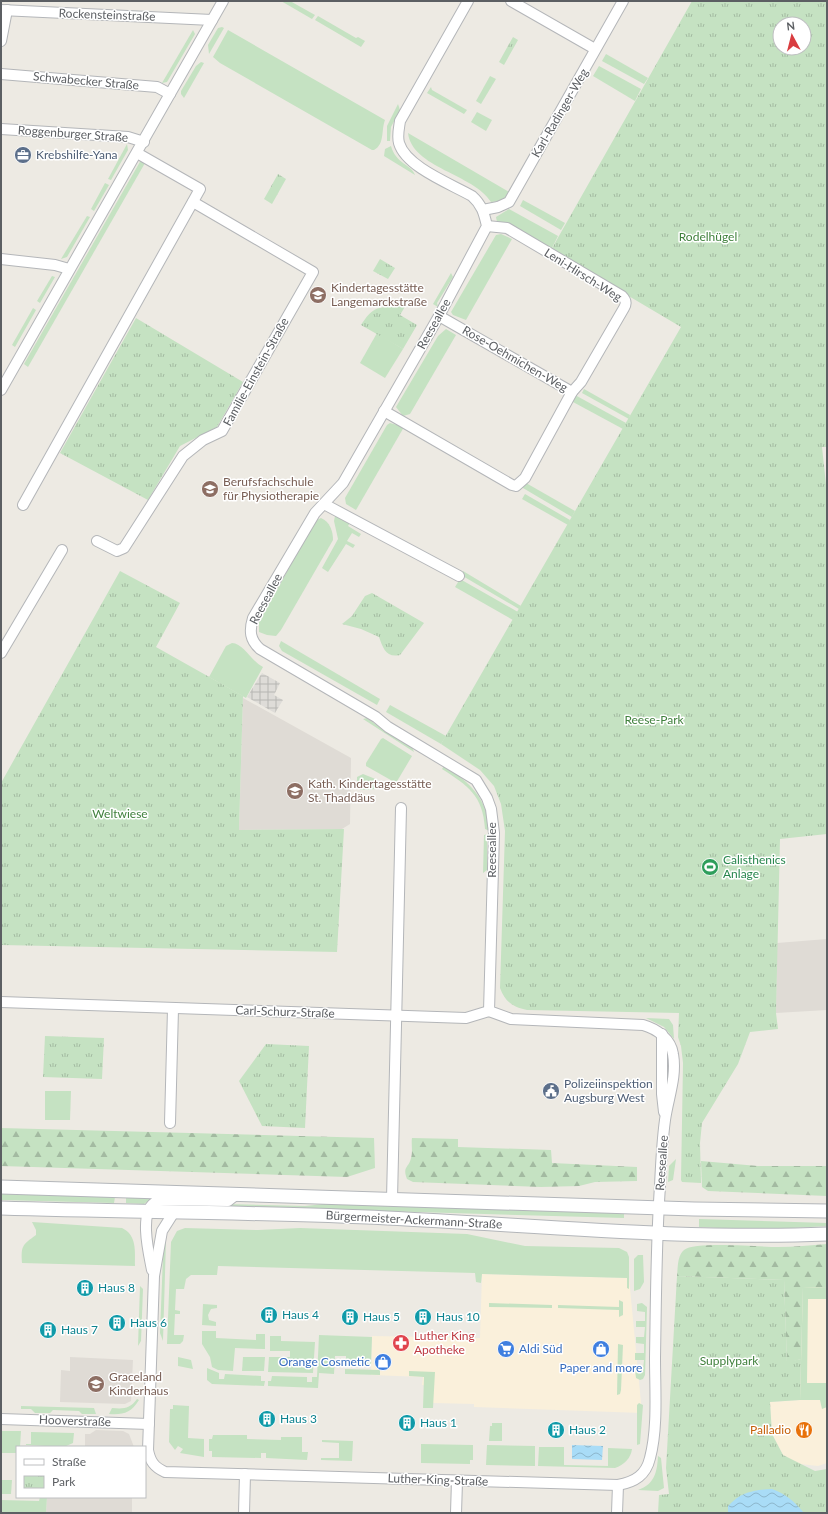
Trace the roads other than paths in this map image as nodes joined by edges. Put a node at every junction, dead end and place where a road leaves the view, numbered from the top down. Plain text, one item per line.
1 (223, 1) edge
2 (468, 1) edge
3 (511, 1) edge
4 (624, 1) edge
5 (4, 10) edge
6 (212, 20) junction
7 (1, 41) edge
8 (595, 49) junction
9 (1, 74) edge
10 (170, 94) junction
11 (1, 129) edge
12 (144, 142) junction
13 (137, 153) junction
14 (193, 202) junction
15 (483, 210) junction
16 (487, 226) junction
17 (1, 259) edge
18 (69, 270) junction
19 (439, 316) junction
20 (1, 390) edge
21 (572, 392) junction
22 (384, 411) junction
23 (324, 504) junction
24 (23, 505) dead end
25 (97, 542) dead end
26 (62, 550) dead end
27 (459, 576) dead end
28 (1, 653) edge
29 (401, 808) dead end
30 (1, 1002) edge
31 (173, 1009) junction
32 (489, 1011) junction
33 (396, 1016) junction
34 (170, 1123) dead end
35 (1, 1187) edge
36 (237, 1194) junction
37 (392, 1199) junction
38 (1, 1208) edge
39 (659, 1208) junction
40 (147, 1211) junction
41 (827, 1211) edge
42 (174, 1212) junction
43 (658, 1233) junction
44 (827, 1234) edge
45 (154, 1276) junction
46 (1, 1419) edge
47 (149, 1424) junction
48 (245, 1474) junction
49 (457, 1481) junction
50 (618, 1485) junction
51 (244, 1513) edge
52 (456, 1513) edge
53 (617, 1513) edge

1 - 6 street
2 - 15 street
3 - 8 street
4 - 8 street, Karl-Radinger-Weg
5 - 6 street, Rockensteinstraße
5 - 7 street
6 - 10 street
8 - 15 street, Karl-Radinger-Weg
9 - 10 street, Schwabecker Straße
10 - 12 street
11 - 12 street, Roggenburger Straße
12 - 13 street
13 - 14 street
13 - 18 street
14 - 24 street
14 - 25 street, Familie-Einstein-Straße
15 - 16 street
16 - 19 street, Reeseallee
16 - 21 street, Leni-Hirsch-Weg
17 - 18 street
18 - 20 street
19 - 21 street, Rose-Oehmichen-Weg
19 - 22 street, Reeseallee
21 - 22 street, Rose-Oehmichen-Weg
22 - 23 street, Reeseallee
23 - 27 street
23 - 32 street, Reeseallee
26 - 28 street
29 - 33 street
30 - 31 street, Carl-Schurz-Straße
31 - 33 street, Carl-Schurz-Straße
31 - 34 street
32 - 33 street, Carl-Schurz-Straße
32 - 39 street, Reeseallee
33 - 37 street
35 - 36 main road, Bürgermeister-Ackermann-Straße
36 - 37 main road, Bürgermeister-Ackermann-Straße
36 - 40 street
37 - 39 main road, Bürgermeister-Ackermann-Straße
38 - 40 main road, Bürgermeister-Ackermann-Straße
39 - 41 main road, Bürgermeister-Ackermann-Straße
39 - 43 street, Luther-King-Straße
40 - 42 main road, Bürgermeister-Ackermann-Straße
40 - 45 street, Luther-King-Straße
42 - 43 main road, Bürgermeister-Ackermann-Straße
42 - 45 street, Luther-King-Straße
43 - 44 main road, Bürgermeister-Ackermann-Straße
43 - 50 street, Luther-King-Straße
45 - 47 street, Luther-King-Straße
46 - 47 street, Hooverstraße
47 - 48 street, Luther-King-Straße
48 - 49 street, Luther-King-Straße
48 - 51 street
49 - 50 street, Luther-King-Straße
49 - 52 street
50 - 53 street

